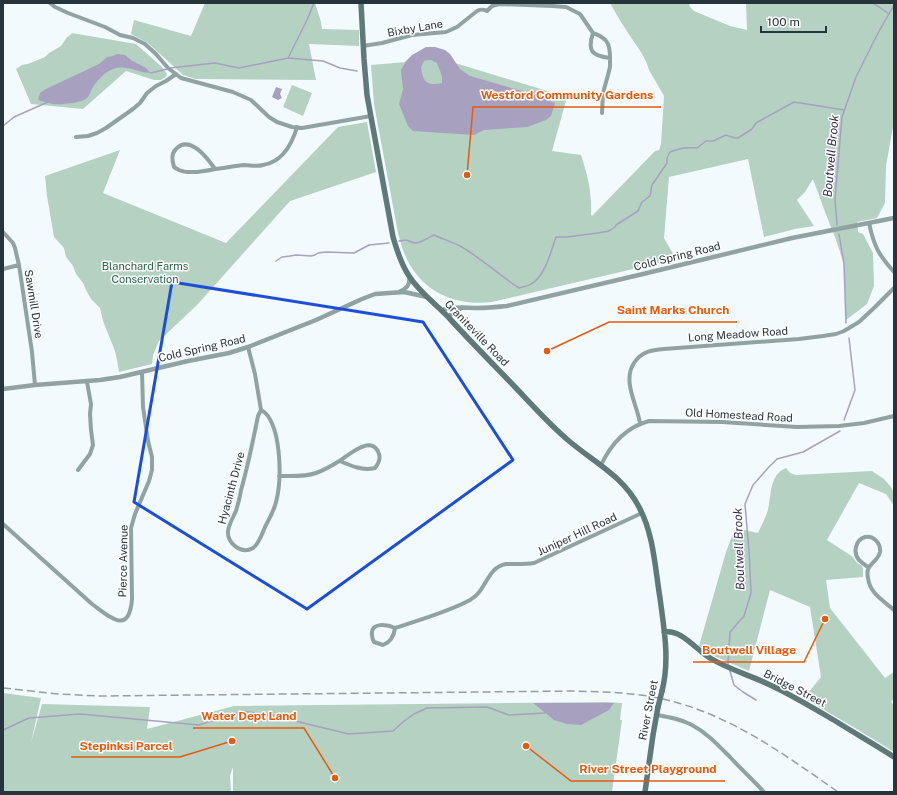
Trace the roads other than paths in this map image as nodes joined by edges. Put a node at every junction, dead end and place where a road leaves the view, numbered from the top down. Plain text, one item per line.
1 (50, 3) edge
2 (361, 3) edge
3 (593, 33) junction
4 (363, 46) junction
5 (610, 58) junction
6 (176, 74) junction
7 (602, 113) dead end
8 (371, 116) junction
9 (297, 127) junction
10 (76, 137) dead end
11 (216, 169) junction
12 (894, 218) edge
13 (870, 223) junction
14 (3, 232) edge
15 (19, 265) junction
16 (3, 269) edge
17 (894, 272) edge
18 (408, 275) junction
19 (894, 288) edge
20 (397, 292) junction
21 (427, 296) junction
22 (464, 308) junction
23 (442, 310) junction
24 (448, 317) junction
25 (248, 347) junction
26 (142, 372) junction
27 (87, 382) junction
28 (35, 385) junction
29 (3, 389) edge
30 (261, 410) junction
31 (894, 416) edge
32 (640, 423) junction
33 (340, 461) junction
34 (601, 465) junction
35 (78, 470) dead end
36 (279, 476) junction
37 (642, 513) junction
38 (3, 524) edge
39 (868, 568) junction
40 (894, 610) edge
41 (395, 628) junction
42 (664, 632) junction
43 (657, 715) junction
44 (894, 757) edge
45 (645, 792) edge
46 (764, 792) edge

1 - 6 street
2 - 4 main road, Graniteville Road
3 - 4 street, Bixby Lane
3 - 5 street, Bixby Lane
3 - 5 street
4 - 8 main road, Graniteville Road
5 - 7 street, Bixby Lane
6 - 9 street
6 - 10 street
8 - 9 street
8 - 18 main road, Graniteville Road
9 - 11 street
11 - 11 street
12 - 13 street, Cold Spring Road
13 - 17 street
13 - 22 street, Cold Spring Road
14 - 15 street, Sawmill Drive
15 - 16 street
15 - 28 street, Sawmill Drive
18 - 20 street
18 - 21 main road, Graniteville Road
19 - 32 street, Long Meadow Road
20 - 21 street, Cold Spring Road
20 - 25 street, Cold Spring Road
21 - 23 main road, Graniteville Road
22 - 23 street, Cold Spring Road
22 - 24 street, Cold Spring Road
23 - 24 main road, Graniteville Road
24 - 34 main road, Graniteville Road
25 - 26 street, Cold Spring Road
25 - 30 street, Hyacinth Drive
26 - 27 street, Cold Spring Road
26 - 38 street, Pierce Avenue
27 - 28 street, Cold Spring Road
27 - 35 street
28 - 29 street, Cold Spring Road
30 - 36 street, Hyacinth Drive
30 - 36 street, Hyacinth Drive
31 - 32 street, Old Homestead Road
32 - 34 street, Old Homestead Road
33 - 33 street
33 - 36 street
34 - 37 main road, Graniteville Road
37 - 41 street, Juniper Hill Road
37 - 42 main road, Graniteville Road
39 - 39 street
39 - 40 street
41 - 41 street, Juniper Hill Road
42 - 43 main road, River Street, bridge
42 - 44 main road, Bridge Street
43 - 45 main road, River Street
43 - 46 street

